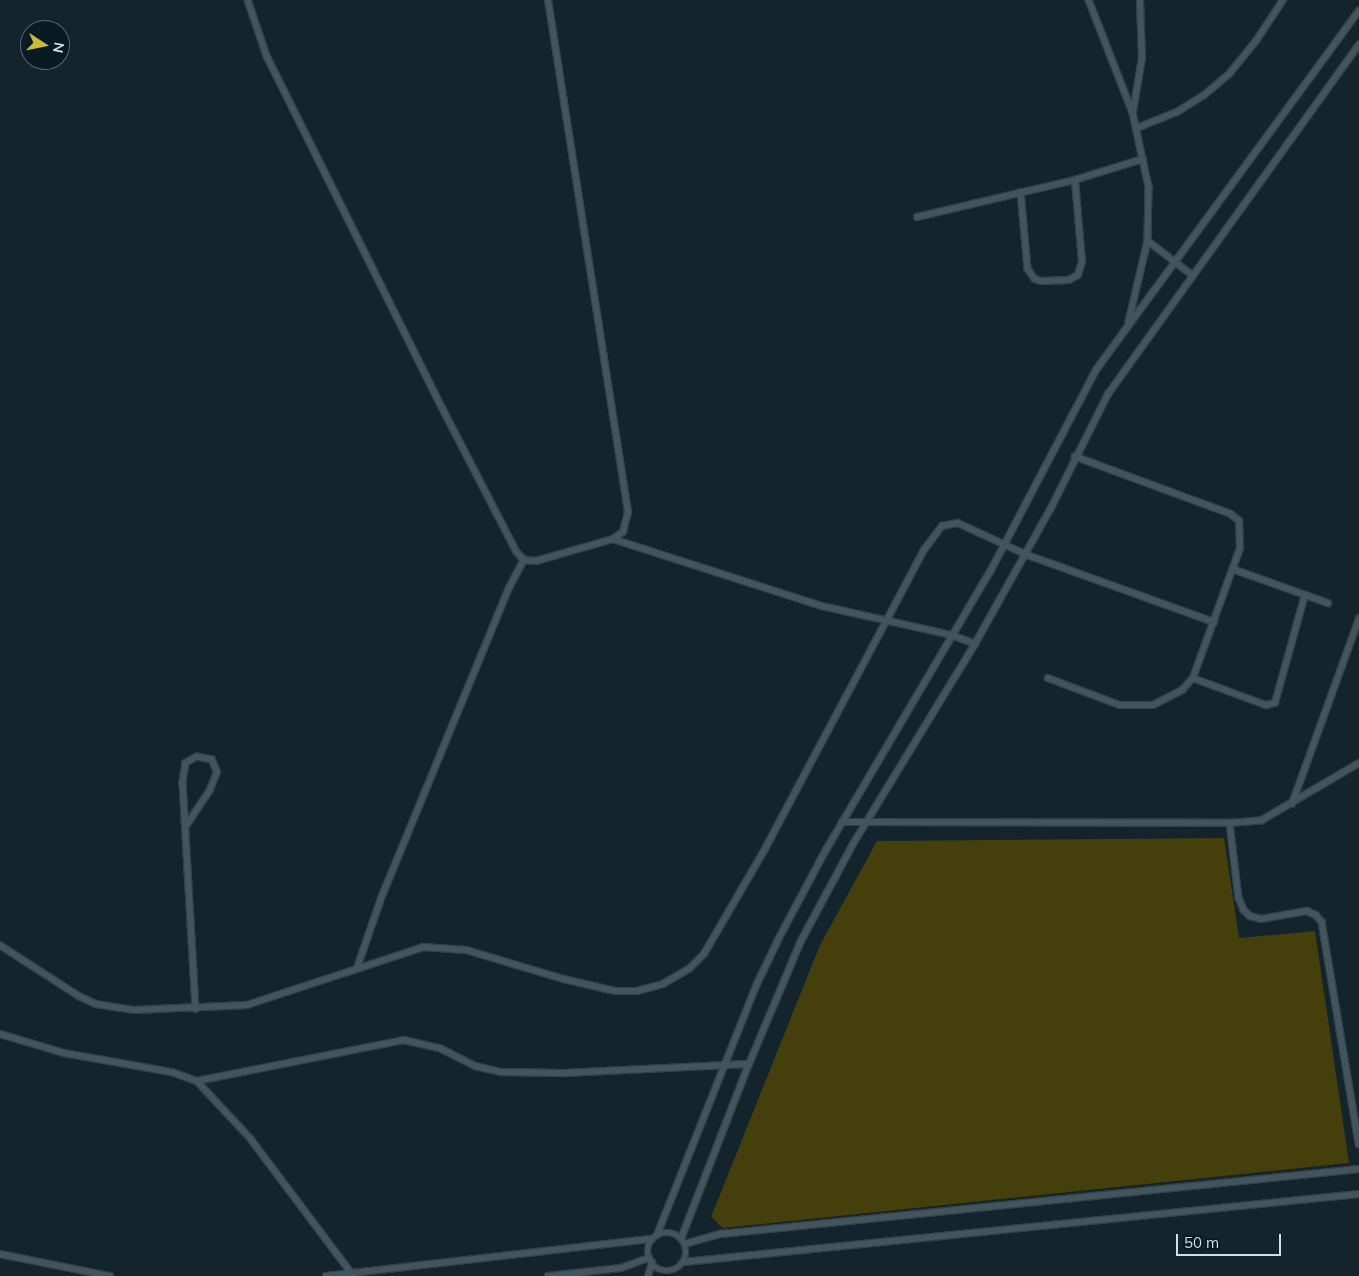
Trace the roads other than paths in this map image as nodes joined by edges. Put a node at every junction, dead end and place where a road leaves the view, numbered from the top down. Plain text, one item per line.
1 (248, 0) edge
2 (548, 0) edge
3 (1089, 0) edge
4 (1140, 0) edge
5 (1283, 0) edge
6 (1359, 11) edge
7 (1359, 45) edge
8 (1133, 113) junction
9 (1137, 128) junction
10 (1144, 159) junction
11 (1075, 180) junction
12 (1021, 192) junction
13 (917, 217) dead end
14 (1148, 241) junction
15 (1174, 261) junction
16 (1191, 274) junction
17 (1128, 327) junction
18 (1075, 457) junction
19 (612, 539) junction
20 (1004, 545) junction
21 (1025, 554) junction
22 (524, 560) junction
23 (1233, 569) junction
24 (1305, 595) junction
25 (1328, 603) dead end
26 (1359, 619) edge
27 (888, 620) junction
28 (1214, 622) junction
29 (952, 635) junction
30 (975, 644) junction
31 (1048, 678) dead end
32 (1194, 678) junction
33 (1359, 764) edge
34 (1292, 804) junction
35 (842, 822) junction
36 (867, 823) junction
37 (1230, 823) junction
38 (186, 826) junction
39 (0, 945) edge
40 (357, 968) junction
41 (196, 1009) junction
42 (0, 1034) edge
43 (749, 1064) junction
44 (726, 1065) junction
45 (197, 1081) junction
46 (1359, 1144) edge
47 (1359, 1169) edge
48 (1359, 1194) edge
49 (655, 1237) junction
50 (683, 1241) junction
51 (0, 1254) edge
52 (650, 1261) junction
53 (684, 1262) junction
54 (353, 1274) edge
55 (667, 1274) edge
56 (110, 1276) edge
57 (326, 1276) edge
58 (548, 1276) edge
59 (648, 1276) edge

1 - 22 lane
2 - 19 lane
3 - 8 lane
4 - 8 lane
5 - 9 lane
6 - 15 lane
7 - 16 lane
8 - 9 lane
9 - 10 lane
10 - 11 lane
10 - 14 lane
11 - 12 lane
11 - 12 lane
12 - 13 lane
14 - 15 lane
14 - 17 lane
15 - 16 lane
15 - 17 lane
16 - 18 lane
17 - 20 lane
18 - 21 lane
18 - 23 lane
19 - 22 lane
19 - 27 lane
20 - 21 lane
20 - 27 lane
20 - 29 lane
21 - 28 lane
21 - 30 lane
22 - 40 lane
23 - 24 lane
23 - 28 lane
24 - 25 lane
24 - 32 lane
26 - 34 lane
27 - 29 lane
27 - 40 lane
28 - 32 lane
29 - 30 lane
29 - 35 lane
30 - 36 lane
31 - 32 lane
33 - 34 lane
34 - 37 lane
35 - 36 lane
35 - 44 lane
36 - 37 lane
36 - 43 lane
37 - 46 lane
38 - 38 lane
38 - 41 lane
39 - 41 lane
40 - 41 lane
42 - 45 lane
43 - 44 lane
43 - 50 lane
44 - 45 lane
44 - 49 lane
45 - 54 lane
47 - 50 lane
48 - 53 lane
49 - 50 lane
49 - 52 lane
49 - 54 lane
50 - 53 lane
51 - 56 lane
52 - 55 lane
52 - 58 lane
52 - 59 lane
53 - 55 lane
54 - 57 lane

